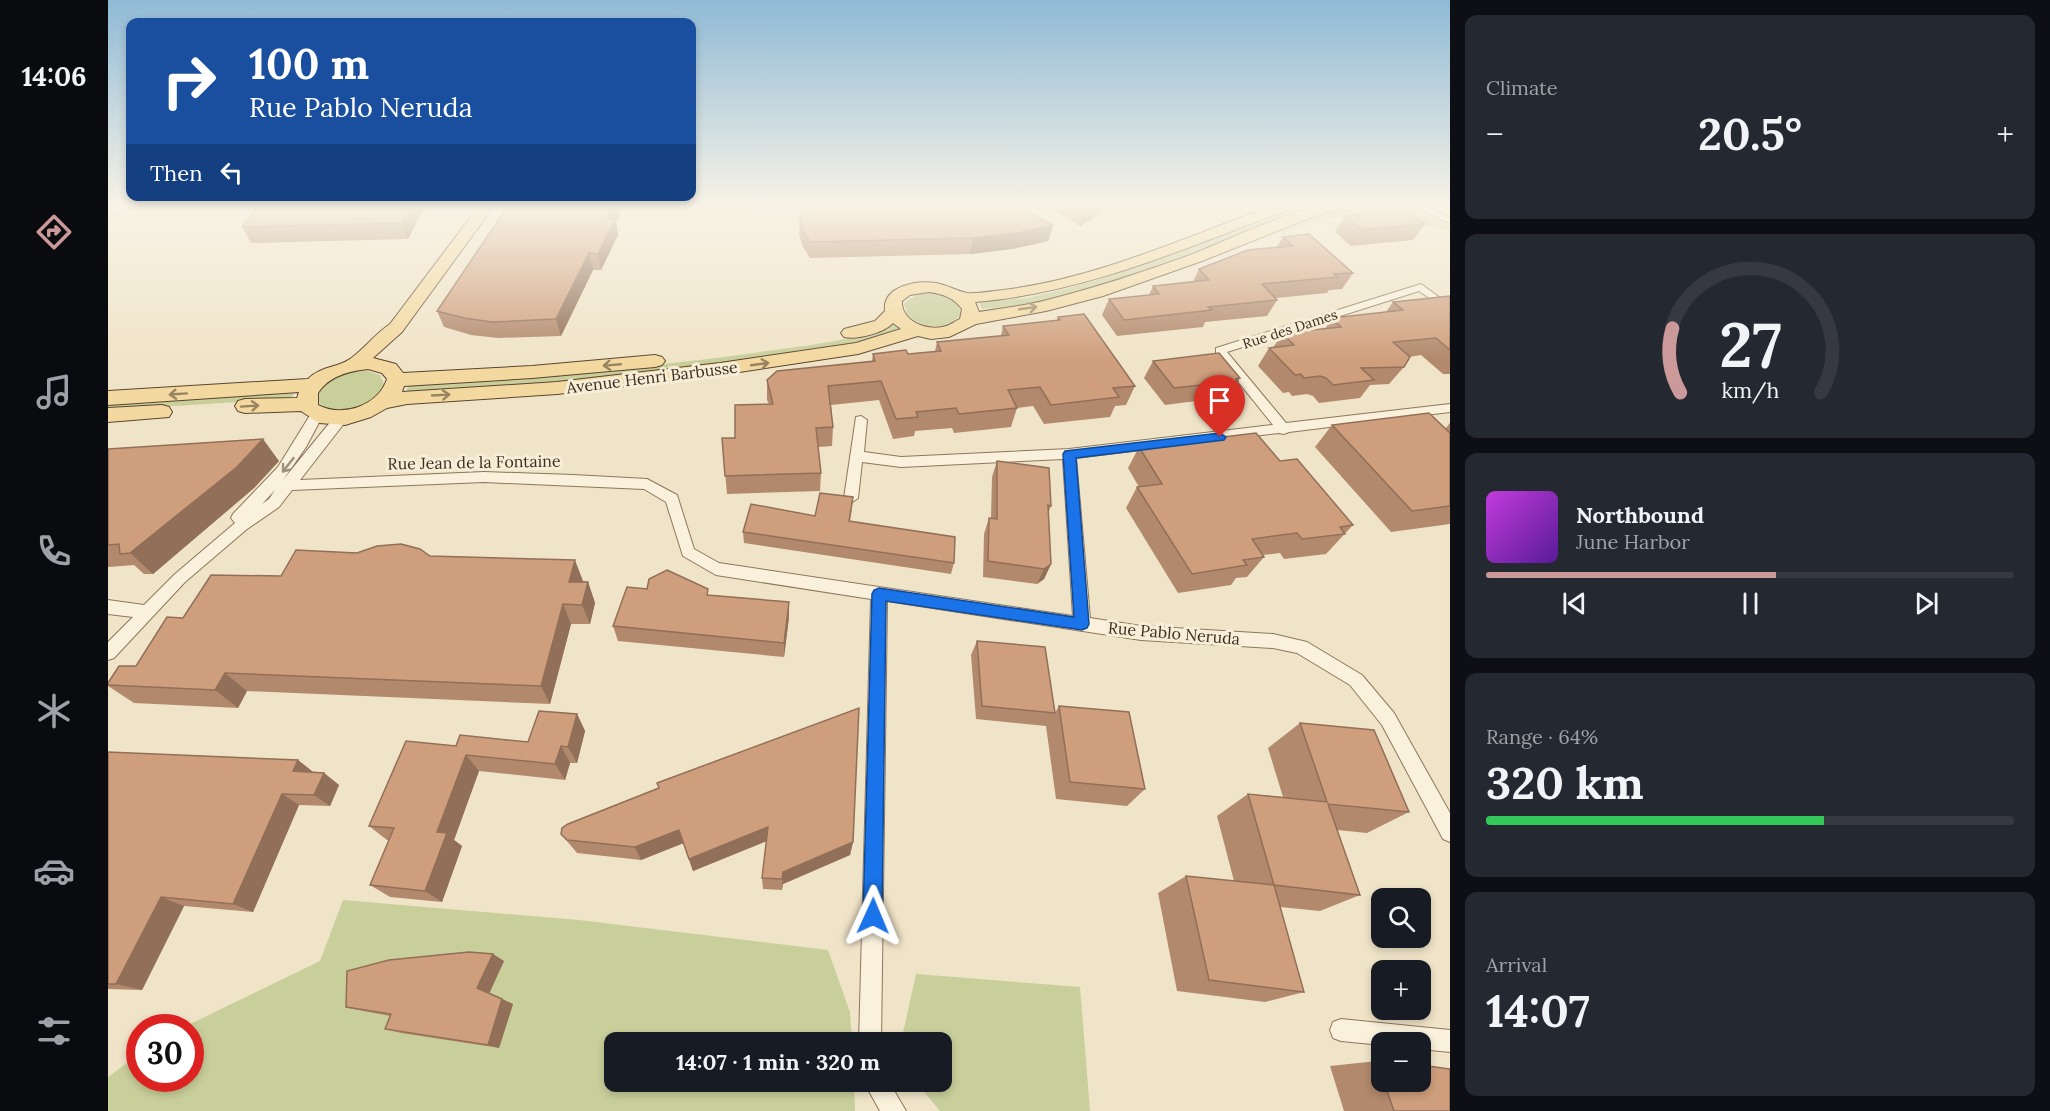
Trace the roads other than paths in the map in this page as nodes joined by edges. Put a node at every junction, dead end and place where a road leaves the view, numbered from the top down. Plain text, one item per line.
1 (448, 258) edge
2 (1142, 258) edge
3 (1197, 258) edge
4 (963, 298) junction
5 (1450, 310) edge
6 (892, 313) junction
7 (971, 319) junction
8 (396, 328) junction
9 (917, 330) junction
10 (356, 364) junction
11 (391, 373) junction
12 (108, 398) edge
13 (312, 401) junction
14 (383, 402) junction
15 (1450, 408) edge
16 (108, 415) edge
17 (341, 418) junction
18 (861, 420) dead end
19 (1284, 430) junction
20 (1069, 454) junction
21 (312, 455) junction
22 (856, 456) junction
23 (323, 485) junction
24 (281, 488) junction
25 (851, 498) edge
26 (672, 499) joint
27 (180, 578) junction
28 (879, 594) junction
29 (108, 607) edge
30 (147, 612) junction
31 (1082, 624) junction
32 (108, 653) edge
33 (1450, 832) edge
34 (1341, 1030) dead end
35 (870, 1032) edge
36 (1450, 1041) edge
37 (882, 1092) edge
38 (894, 1111) edge

1 - 8 main road
2 - 4 main road
7 -> 3 main road
4 - 6 main road
4 - 7 main road
5 - 19 street, Rue des Dames
6 - 9 main road
6 -> 11 main road, Avenue Henri Barbusse
7 - 9 main road
8 - 10 main road
8 - 11 main road
14 -> 9 main road, Avenue Henri Barbusse
10 - 11 main road, Avenue Henri Barbusse
10 - 13 main road
11 - 14 main road
13 -> 12 main road
16 -> 13 main road
13 - 17 main road
13 -> 24 street
14 - 17 main road, Avenue Henri Barbusse
15 - 19 street
17 - 21 street
18 - 22 street
19 - 20 street
20 - 22 street
20 - 31 street
21 - 23 street
21 - 24 street
22 - 25 street
23 - 24 street, Rue Jean de la Fontaine
23 - 26 street, Rue Jean de la Fontaine
24 - 27 street
24 - 27 street
26 - 28 street, Rue Pablo Neruda
27 - 30 street
28 - 31 street, Rue Pablo Neruda
28 - 35 street
29 - 30 street
30 - 32 street
31 - 33 street, Rue Pablo Neruda
34 - 36 street
37 - 38 street

